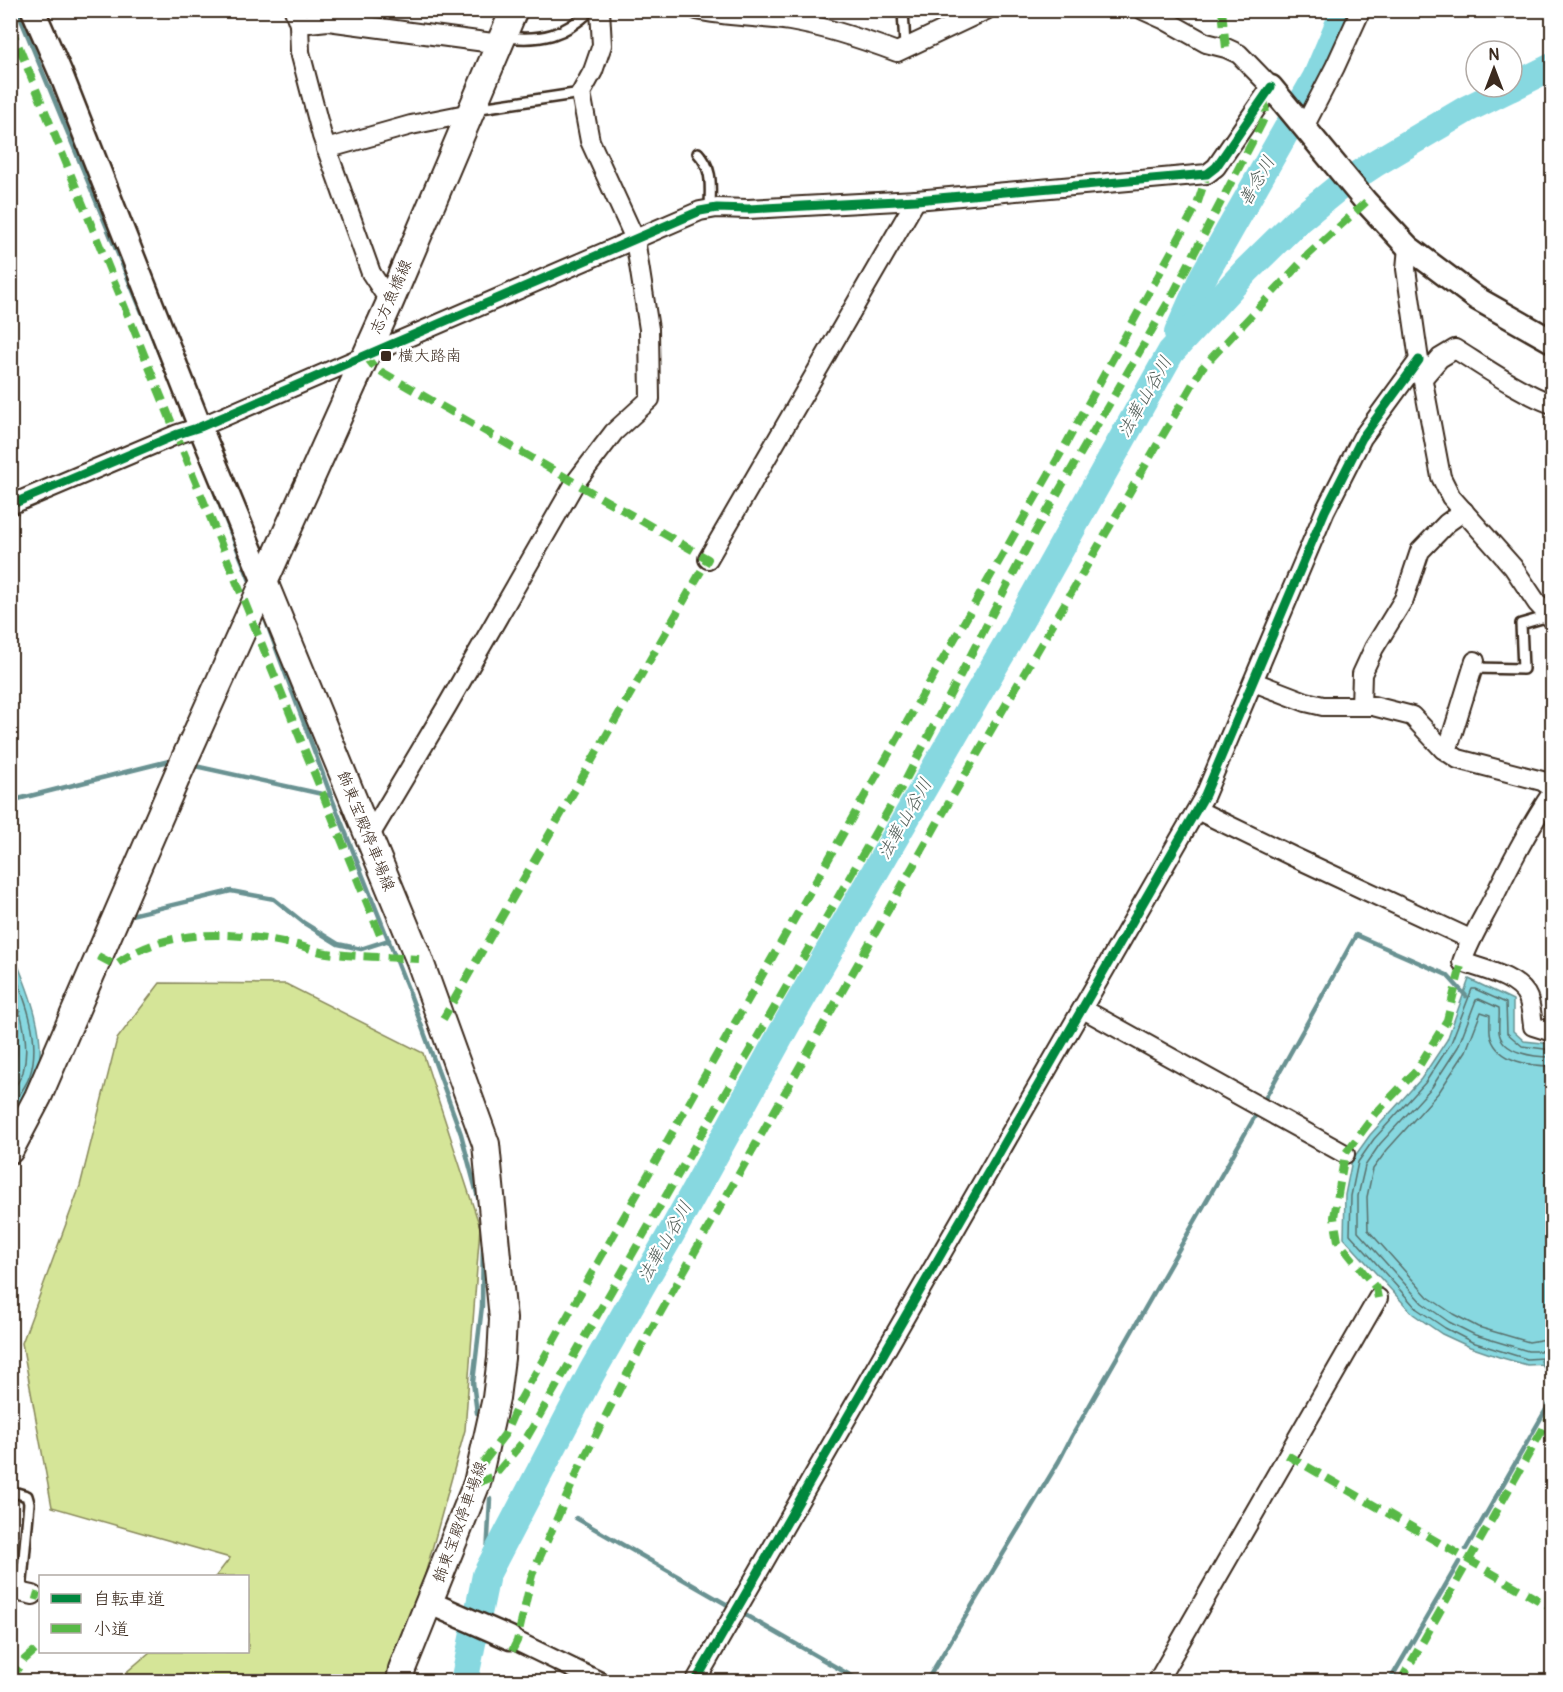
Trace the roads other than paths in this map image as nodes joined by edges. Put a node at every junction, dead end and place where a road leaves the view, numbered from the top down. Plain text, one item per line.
1 (33, 10) edge
2 (514, 10) edge
3 (591, 10) edge
4 (600, 10) edge
5 (697, 10) edge
6 (903, 10) edge
7 (986, 10) edge
8 (1143, 10) edge
9 (1361, 10) edge
10 (716, 13) edge
11 (330, 16) edge
12 (297, 17) edge
13 (501, 40) junction
14 (905, 47) junction
15 (582, 93) junction
16 (1275, 93) junction
17 (471, 111) junction
18 (1302, 125) junction
19 (326, 149) junction
20 (698, 153) dead end
21 (916, 200) junction
22 (710, 210) junction
23 (635, 239) junction
24 (1408, 247) junction
25 (390, 302) junction
26 (1552, 341) edge
27 (365, 355) junction
28 (1421, 369) junction
29 (1552, 404) edge
30 (191, 430) junction
31 (10, 505) edge
32 (1464, 511) junction
33 (708, 559) dead end
34 (258, 594) junction
35 (1551, 618) edge
36 (1474, 664) joint
37 (1254, 682) junction
38 (1361, 706) junction
39 (1443, 749) junction
40 (1552, 788) edge
41 (1552, 793) edge
42 (1197, 810) junction
43 (369, 837) junction
44 (1470, 939) junction
45 (1083, 1009) junction
46 (1552, 1032) edge
47 (10, 1150) edge
48 (1345, 1154) dead end
49 (1378, 1298) dead end
50 (10, 1491) edge
51 (21, 1593) edge
52 (430, 1603) junction
53 (510, 1638) joint
54 (400, 1682) edge
55 (601, 1682) edge
56 (695, 1682) edge
57 (1156, 1682) edge

1 - 30 street
2 - 13 main road, 志方魚橋線
3 - 13 lane
4 - 15 street
5 - 10 street
6 - 14 lane
7 - 14 street
8 - 16 street
9 - 18 street
10 - 14 street
11 - 12 street
11 - 13 street
12 - 19 street
13 - 17 main road, 志方魚橋線
15 - 17 lane
15 - 23 street
16 - 18 street
16 - 21 street
17 - 19 street
17 - 25 main road, 志方魚橋線
18 - 24 street
19 - 25 street
20 - 22 lane
21 - 22 street
21 - 33 street
22 - 23 street
23 - 27 street
23 - 43 street
24 - 26 street
24 - 28 street
25 - 27 main road, 志方魚橋線
27 - 30 street
27 - 34 main road, 志方魚橋線
28 - 29 street
28 - 32 street
28 - 37 street
30 - 31 street
30 - 34 street
32 - 35 street
32 - 38 street
34 - 43 main road, 飾東宝殿停車場線
34 - 47 main road
35 - 36 lane
36 - 39 street
37 - 38 street
37 - 42 street
38 - 39 street
39 - 40 street
41 - 44 street
42 - 44 street
42 - 45 street
43 - 52 main road, 飾東宝殿停車場線
44 - 46 street
45 - 48 street
45 - 56 street
49 - 57 street
50 - 51 lane
52 - 53 street
52 - 54 main road, 飾東宝殿停車場線
53 - 55 street

